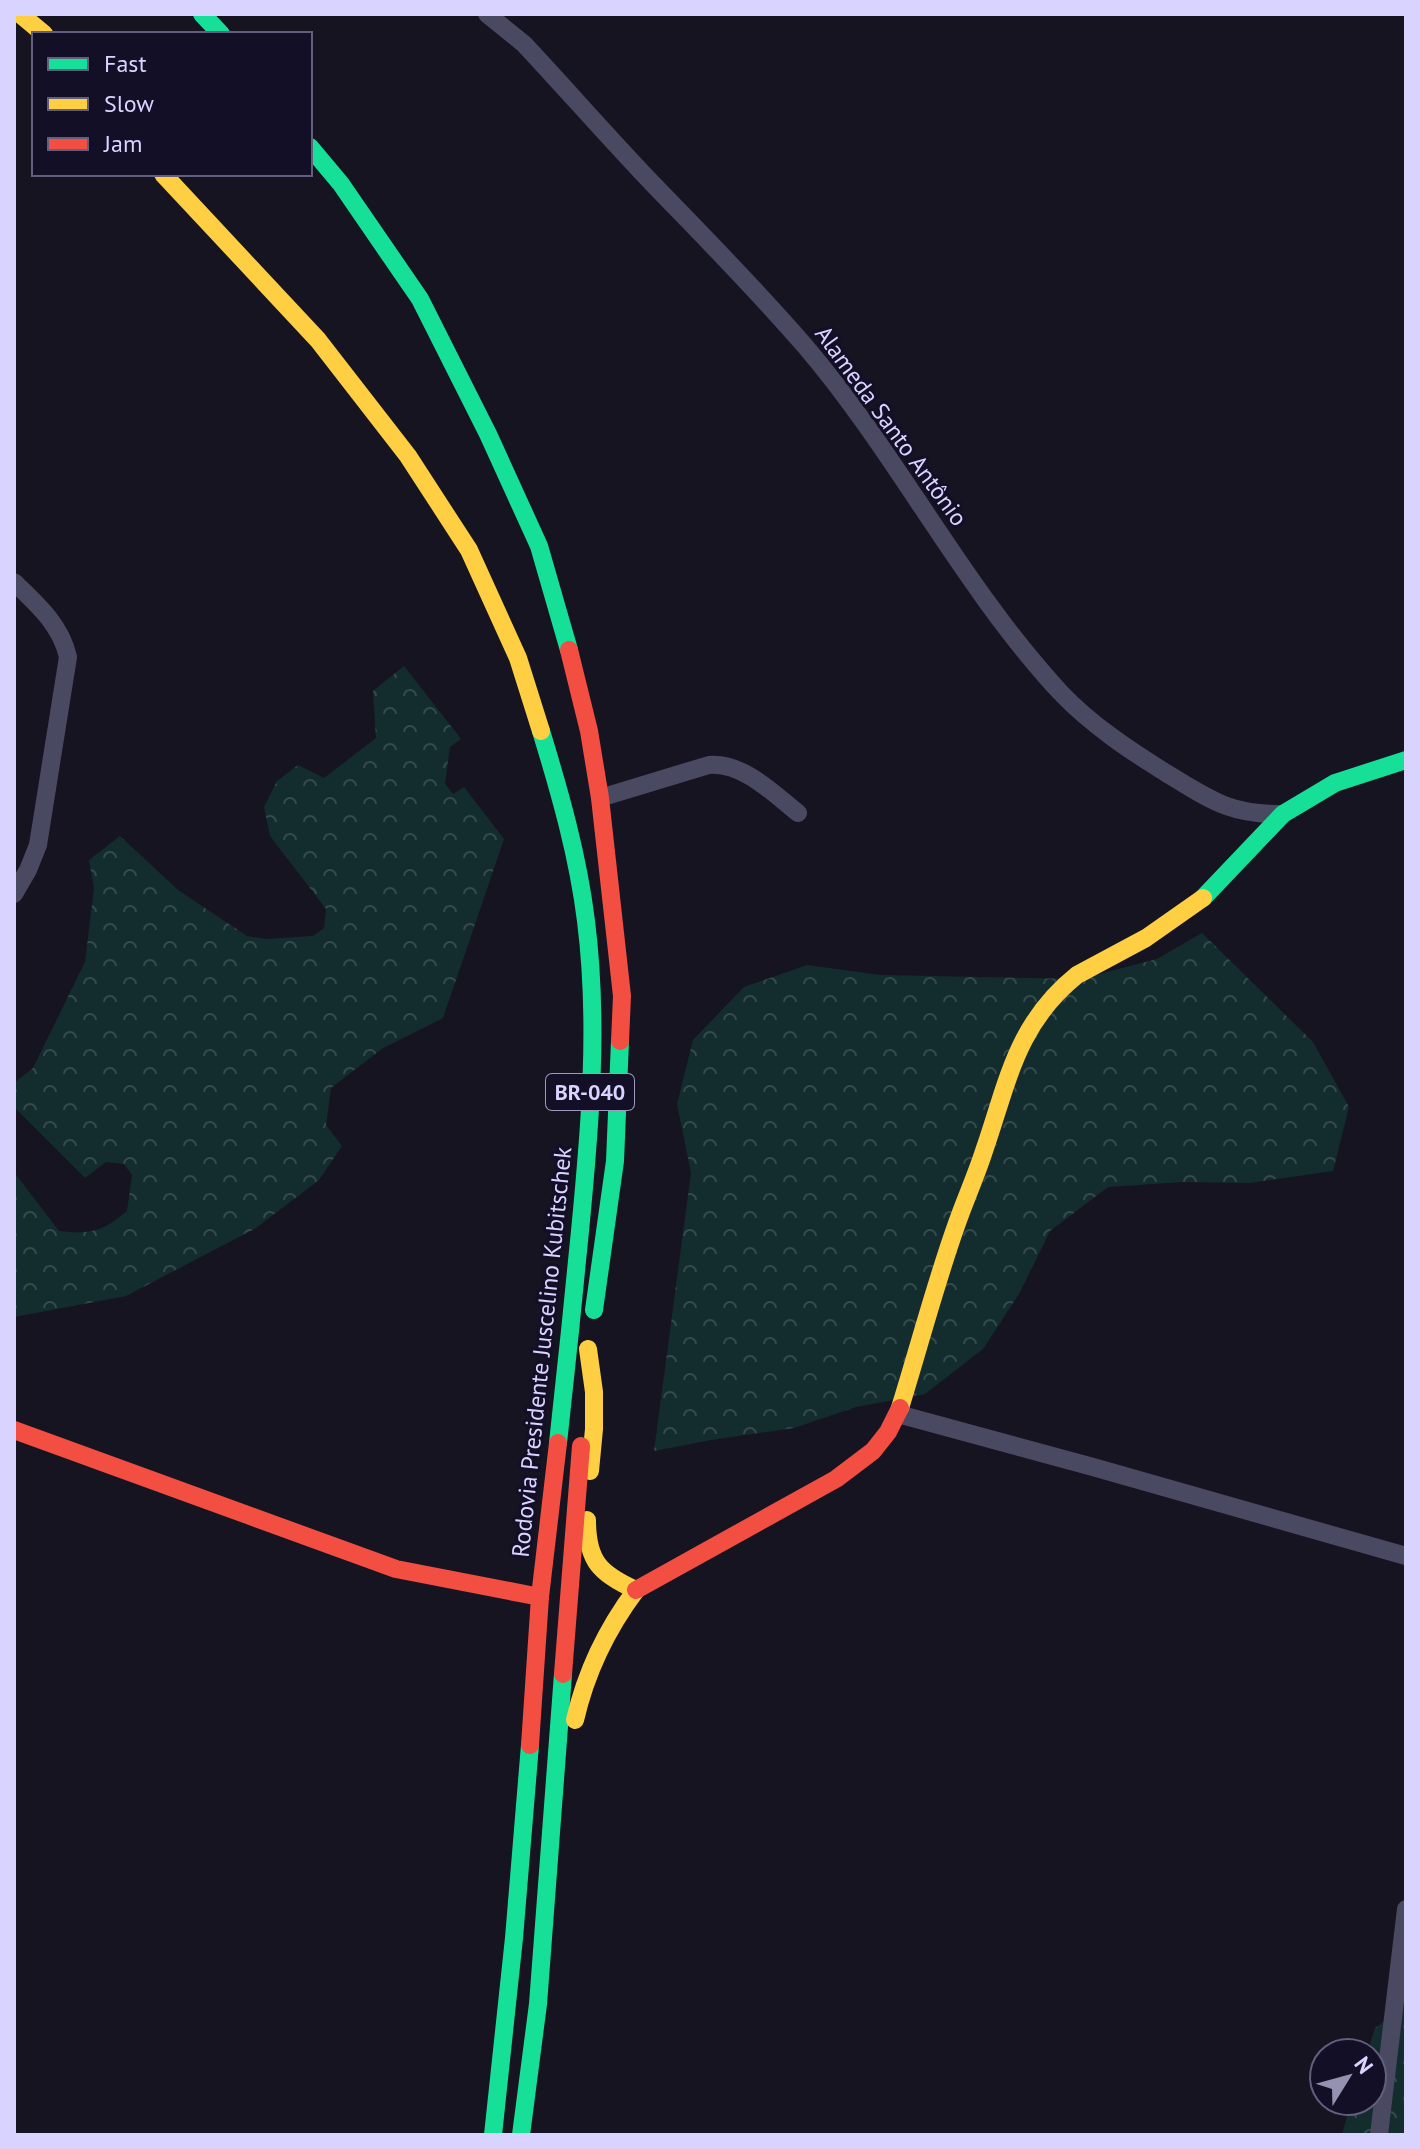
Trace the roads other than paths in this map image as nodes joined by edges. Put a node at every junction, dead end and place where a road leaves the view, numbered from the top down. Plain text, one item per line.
1 (14, 14) edge
2 (20, 14) edge
3 (487, 14) edge
4 (194, 22) edge
5 (42, 32) edge
6 (216, 32) edge
7 (32, 34) edge
8 (312, 149) edge
9 (165, 176) edge
10 (14, 582) edge
11 (1406, 760) edge
12 (600, 798) junction
13 (798, 813) dead end
14 (1283, 814) junction
15 (14, 894) edge
16 (588, 1349) junction
17 (898, 1414) junction
18 (14, 1430) edge
19 (1406, 1556) edge
20 (636, 1590) junction
21 (540, 1597) junction
22 (570, 1828) dead end
23 (566, 1871) dead end
24 (1406, 1909) edge
25 (538, 2004) junction
26 (493, 2135) edge
27 (521, 2135) edge
28 (1379, 2135) edge

1 - 7 main road
2 - 5 main road
3 - 14 street, Alameda Santo Antônio
4 - 6 main road
8 - 12 main road, Rodovia Presidente Juscelino Kubitschek / BR-040
9 - 21 main road, Rodovia Presidente Juscelino Kubitschek / BR-040
10 - 15 street
11 - 14 main road
12 - 13 street
12 - 16 main road, Rodovia Presidente Juscelino Kubitschek / BR-040
14 - 17 main road
16 - 20 main road
16 - 25 main road, Rodovia Presidente Juscelino Kubitschek / BR-040
17 - 19 street
17 - 20 main road
18 - 21 main road
20 - 22 main road
21 - 26 main road, Rodovia Presidente Juscelino Kubitschek / BR-040
23 - 25 main road
24 - 28 street
25 - 27 main road, Rodovia Presidente Juscelino Kubitschek / BR-040

